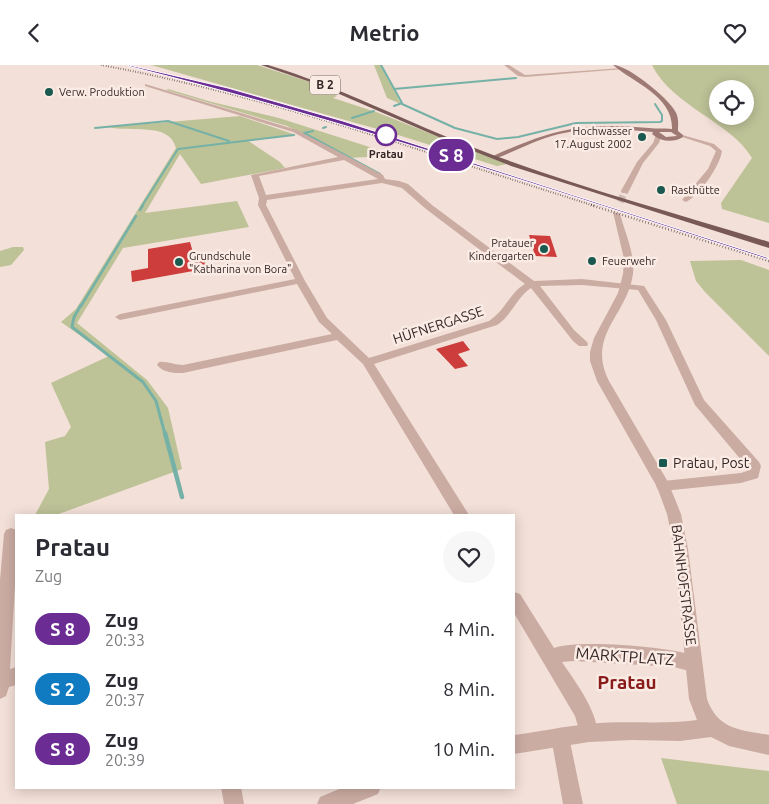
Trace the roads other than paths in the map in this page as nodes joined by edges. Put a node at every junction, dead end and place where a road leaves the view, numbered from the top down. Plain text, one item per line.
1 (263, 65) edge
2 (274, 65) edge
3 (506, 65) edge
4 (615, 65) edge
5 (558, 69) dead end
6 (622, 69) junction
7 (564, 73) junction
8 (145, 87) dead end
9 (674, 123) junction
10 (667, 130) junction
11 (656, 134) junction
12 (678, 135) junction
13 (671, 139) junction
14 (653, 148) junction
15 (503, 154) junction
16 (495, 157) junction
17 (344, 158) junction
18 (382, 181) junction
19 (613, 193) junction
20 (263, 198) junction
21 (686, 201) dead end
22 (623, 202) junction
23 (769, 239) edge
24 (769, 245) edge
25 (300, 281) junction
26 (532, 285) junction
27 (625, 285) junction
28 (120, 317) dead end
29 (339, 336) junction
30 (583, 344) dead end
31 (367, 362) junction
32 (163, 365) dead end
33 (663, 486) junction
34 (461, 514) edge
35 (11, 534) dead end
36 (515, 601) edge
37 (551, 658) junction
38 (693, 663) junction
39 (6, 682) edge
40 (713, 727) junction
41 (589, 733) junction
42 (560, 737) junction
43 (515, 745) edge
44 (769, 745) edge
45 (231, 789) edge
46 (366, 789) edge
47 (234, 804) edge
48 (327, 804) edge
49 (573, 804) edge

1 - 16 main road, B 2
2 - 15 main road, B 2
3 - 7 street
4 - 6 main road
5 - 7 street
6 - 7 street
6 - 9 main road
8 - 17 street
9 - 10 main road
9 - 12 main road
10 - 11 main road
10 - 12 main road
11 - 13 main road
11 - 14 street
11 - 15 main road
12 - 13 main road
12 - 21 street
13 - 14 street
14 - 22 street
15 - 16 main road
15 - 19 main road, B 2
16 - 19 main road, B 2
17 - 18 street
17 - 20 street
18 - 20 street
18 - 26 street
19 - 22 main road, B 2
20 - 25 street
22 - 23 main road, B 2
22 - 24 main road, B 2
22 - 27 street
25 - 28 street
25 - 29 street
26 - 27 street
26 - 30 street
26 - 31 street, HÜFNERGASSE
27 - 33 street, BAHNHOFSTRASSE
27 - 33 street
29 - 31 street
29 - 32 street
31 - 34 street
33 - 38 street, BAHNHOFSTRASSE
35 - 39 street
36 - 37 street
37 - 38 street, MARKTPLATZ
37 - 41 street, MARKTPLATZ
38 - 40 street, BAHNHOFSTRASSE
40 - 41 street
40 - 44 street
41 - 42 street
42 - 43 street
42 - 49 street
45 - 47 street
46 - 48 street

